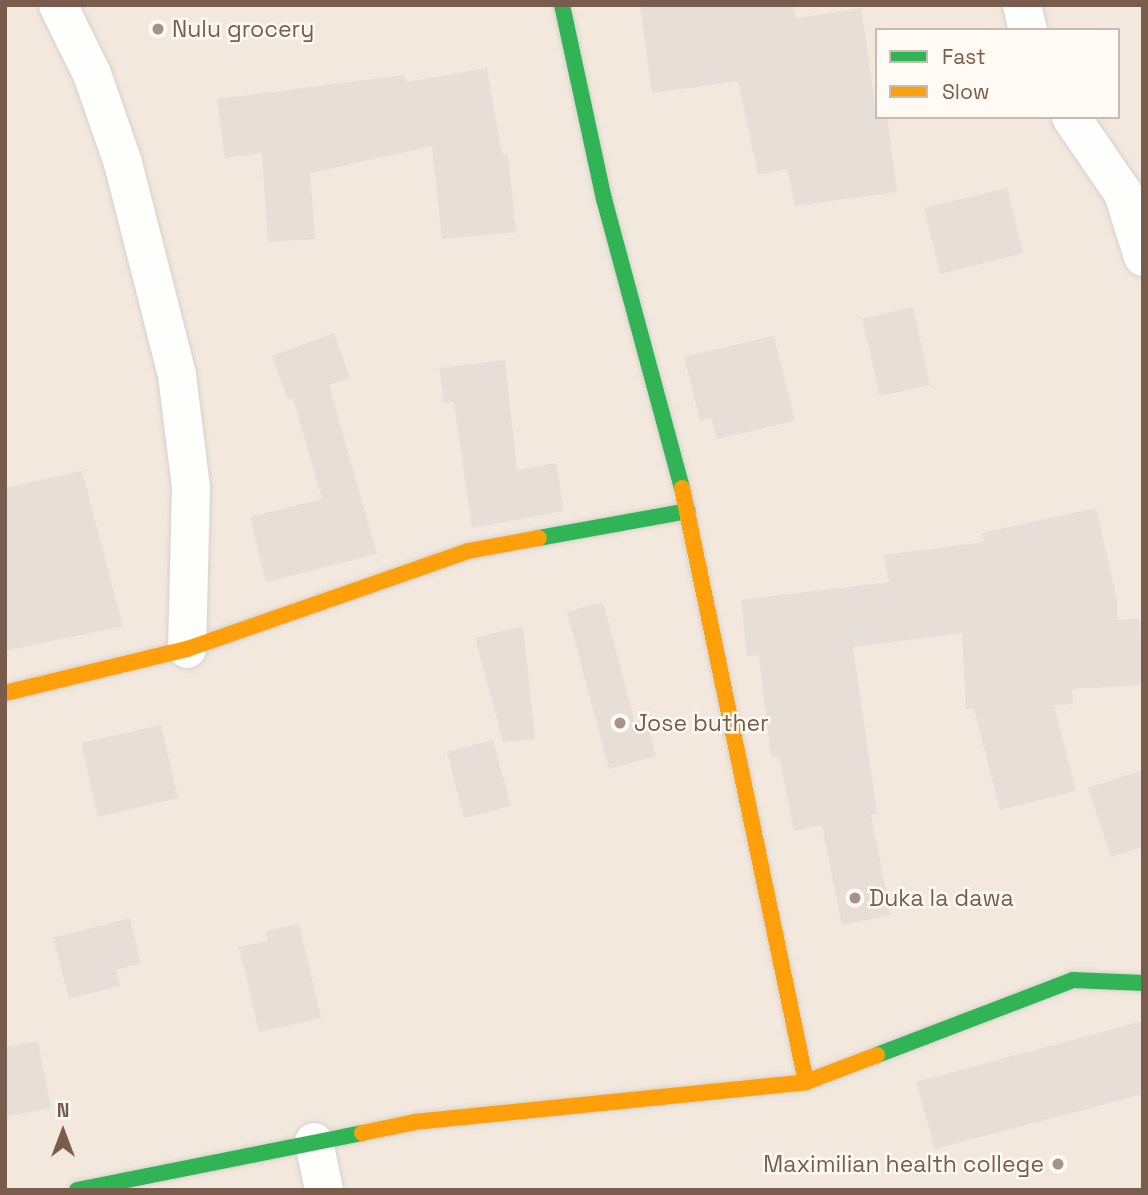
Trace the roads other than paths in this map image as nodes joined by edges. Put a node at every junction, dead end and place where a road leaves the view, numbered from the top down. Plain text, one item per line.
1 (58, 5) edge
2 (562, 5) edge
3 (1022, 5) edge
4 (1027, 28) edge
5 (1072, 119) edge
6 (1133, 191) edge
7 (1143, 257) edge
8 (688, 511) junction
9 (187, 649) junction
10 (5, 693) edge
11 (1143, 983) edge
12 (806, 1082) junction
13 (314, 1142) junction
14 (77, 1190) edge
15 (324, 1190) edge

1 - 9 street
2 - 8 street
3 - 4 street
5 - 6 street
6 - 7 street
8 - 9 street
8 - 12 street
9 - 10 street
11 - 12 street
12 - 13 street
13 - 14 street
13 - 15 street

